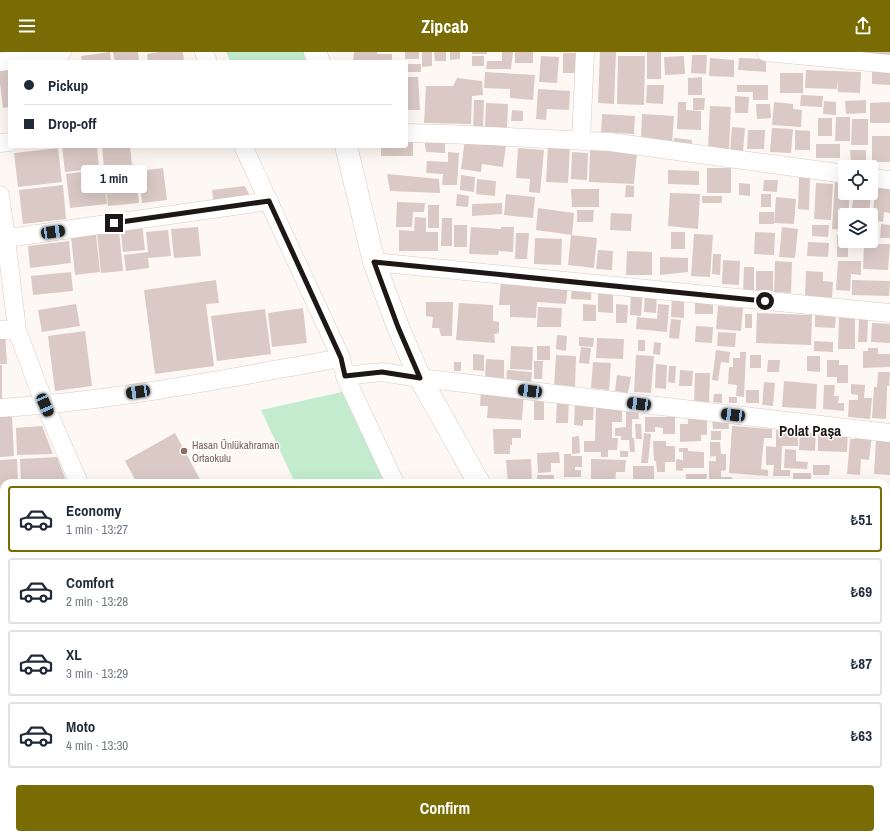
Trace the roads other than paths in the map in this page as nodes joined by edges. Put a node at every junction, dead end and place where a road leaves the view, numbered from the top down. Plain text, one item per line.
1 (62, 52) edge
2 (585, 52) edge
3 (766, 52) edge
4 (12, 60) edge
5 (890, 64) edge
6 (408, 133) edge
7 (581, 141) junction
8 (244, 148) edge
9 (346, 148) edge
10 (838, 173) edge
11 (878, 179) edge
12 (890, 180) edge
13 (0, 195) edge
14 (269, 201) junction
15 (3, 239) edge
16 (374, 262) junction
17 (890, 313) edge
18 (8, 330) edge
19 (341, 358) junction
20 (345, 376) junction
21 (420, 378) junction
22 (45, 405) junction
23 (0, 408) edge
24 (890, 433) edge
25 (78, 479) edge
26 (393, 479) edge
27 (477, 479) edge

1 - 4 street
2 - 7 street
3 - 5 street
6 - 7 street
7 - 10 street
8 - 14 street
9 - 16 street
11 - 12 street
13 - 15 street
14 - 15 street
14 - 19 street
15 - 18 street
16 - 17 street
16 - 21 street
18 - 22 street
19 - 20 street
19 - 22 street
20 - 21 street
20 - 26 street
21 - 24 street
21 - 27 street
22 - 23 street
22 - 25 street

